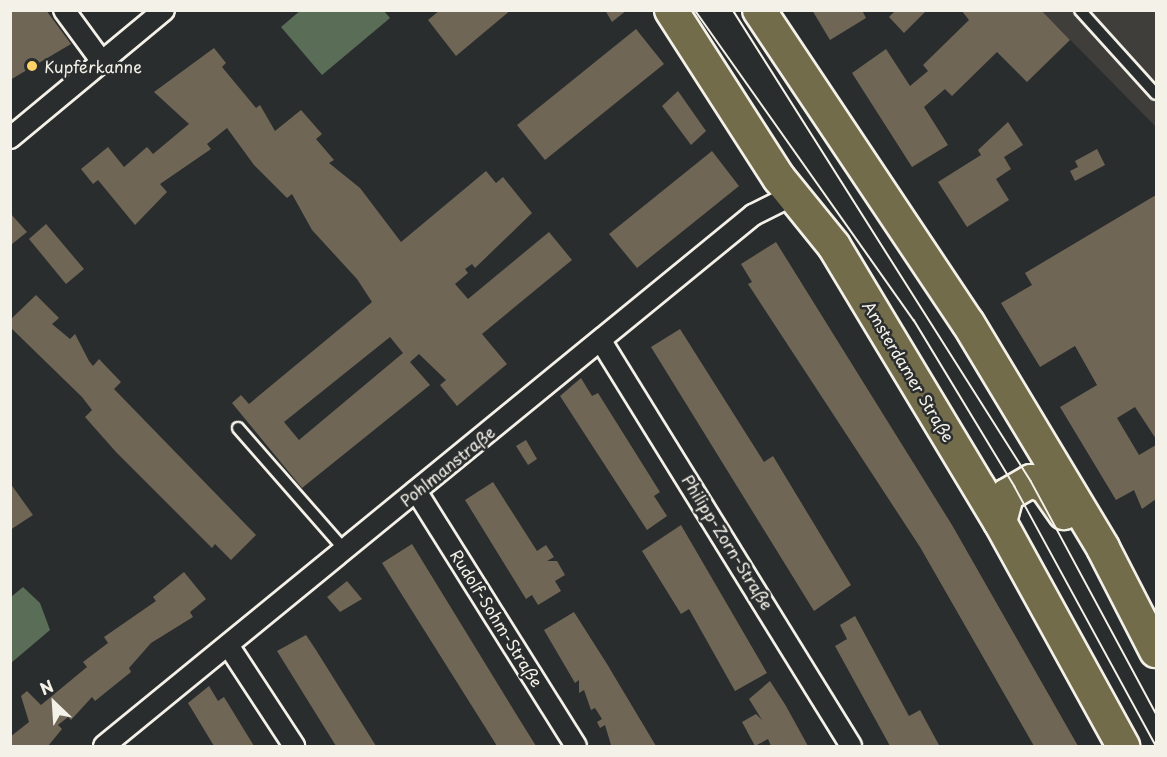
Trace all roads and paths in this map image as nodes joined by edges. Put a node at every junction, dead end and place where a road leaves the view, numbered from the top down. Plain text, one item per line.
1 (64, 10) edge
2 (164, 10) edge
3 (670, 10) edge
4 (759, 10) edge
5 (1080, 10) edge
6 (102, 62) junction
7 (1156, 94) edge
8 (10, 138) edge
9 (795, 194) junction
10 (601, 341) junction
11 (238, 428) dead end
12 (416, 491) junction
13 (1000, 522) junction
14 (1103, 548) junction
15 (344, 549) junction
16 (228, 645) junction
17 (1156, 651) edge
18 (104, 747) edge
19 (294, 747) edge
20 (576, 747) edge
21 (851, 747) edge
22 (1123, 747) edge

1 - 6 street
2 - 6 street
3 - 9 main road, Amsterdamer Straße
4 - 14 main road
5 - 7 lane
6 - 8 street
9 - 10 street, Pohlmanstraße
9 - 13 main road, Amsterdamer Straße
10 - 12 street, Pohlmanstraße
10 - 21 street, Philipp-Zorn-Straße
11 - 15 lane
12 - 15 street, Pohlmanstraße
12 - 20 street, Rudolf-Sohm-Straße
13 - 14 main road
13 - 22 main road, Amsterdamer Straße
14 - 17 main road
15 - 16 street, Pohlmanstraße
16 - 18 street, Pohlmanstraße
16 - 19 street

